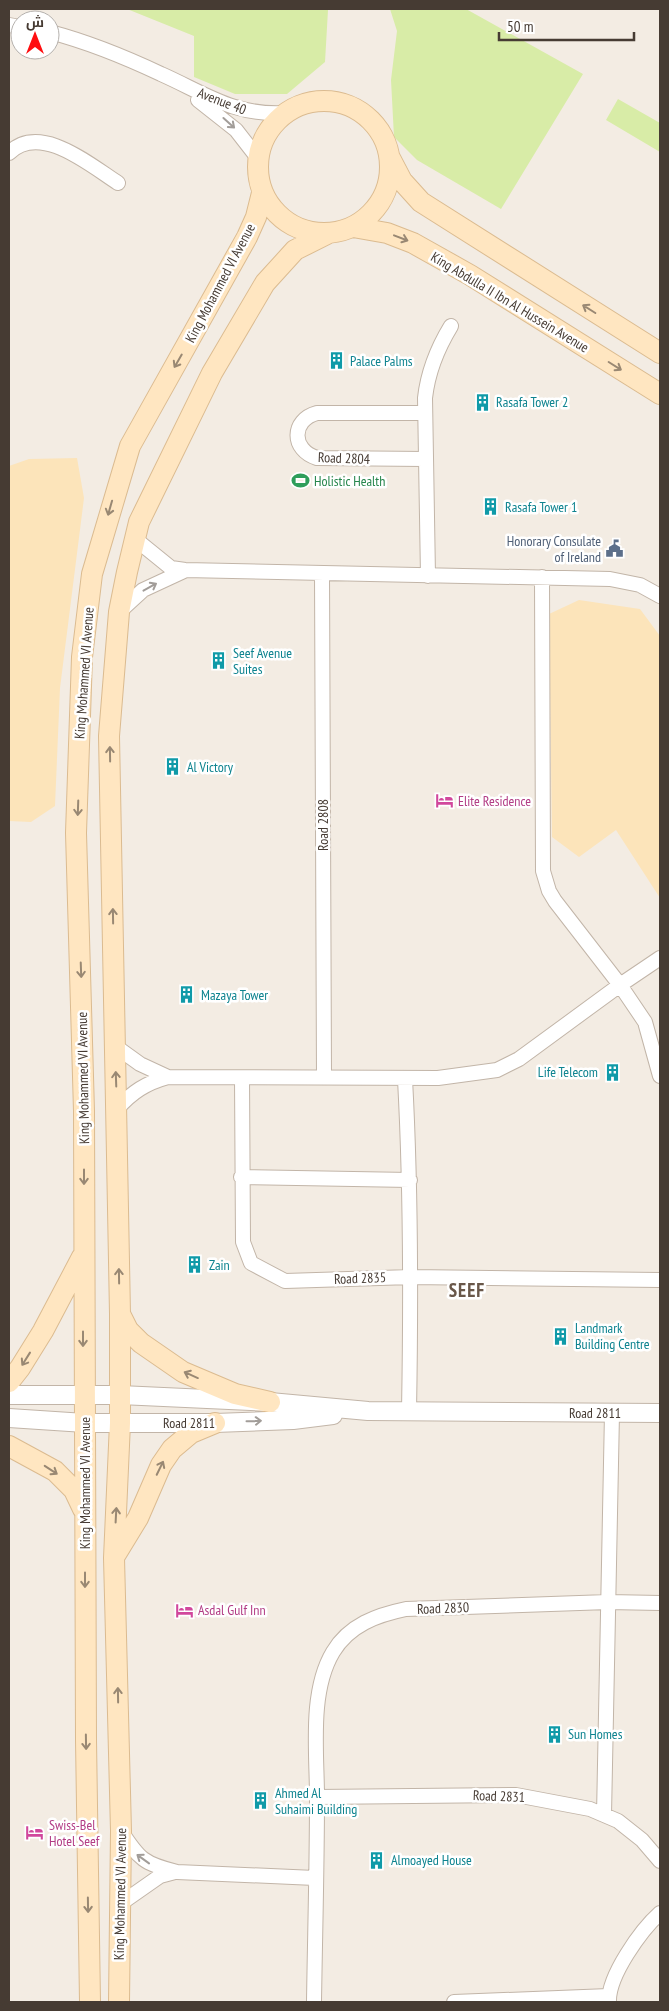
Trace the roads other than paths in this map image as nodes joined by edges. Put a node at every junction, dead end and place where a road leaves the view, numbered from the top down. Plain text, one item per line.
1 (60, 35) edge
2 (161, 74) junction
3 (286, 113) junction
4 (9, 153) edge
5 (257, 157) junction
6 (390, 158) junction
7 (118, 183) dead end
8 (262, 193) junction
9 (353, 227) junction
10 (329, 233) junction
11 (450, 326) dead end
12 (660, 353) edge
13 (660, 394) edge
14 (424, 413) junction
15 (425, 459) junction
16 (134, 538) junction
17 (185, 570) junction
18 (322, 573) junction
19 (428, 576) junction
20 (542, 577) junction
21 (660, 596) edge
22 (119, 612) junction
23 (660, 958) edge
24 (620, 985) junction
25 (115, 1046) junction
26 (660, 1076) edge
27 (324, 1077) junction
28 (168, 1078) junction
29 (242, 1078) junction
30 (406, 1079) junction
31 (117, 1109) junction
32 (241, 1177) junction
33 (410, 1180) junction
34 (83, 1255) junction
35 (411, 1277) junction
36 (660, 1280) edge
37 (120, 1314) junction
38 (9, 1382) edge
39 (9, 1395) edge
40 (83, 1395) junction
41 (120, 1395) junction
42 (270, 1402) junction
43 (368, 1411) junction
44 (409, 1411) junction
45 (612, 1413) junction
46 (660, 1413) edge
47 (9, 1418) edge
48 (85, 1423) junction
49 (120, 1423) junction
50 (215, 1423) junction
51 (9, 1446) edge
52 (85, 1513) junction
53 (114, 1558) junction
54 (608, 1602) junction
55 (660, 1603) edge
56 (317, 1797) junction
57 (604, 1815) junction
58 (121, 1831) junction
59 (660, 1861) edge
60 (176, 1872) junction
61 (315, 1878) junction
62 (120, 1904) junction
63 (660, 1913) edge
64 (609, 1999) edge
65 (90, 2002) edge
66 (119, 2002) edge
67 (314, 2002) edge
68 (454, 2002) edge

1 - 2 street, Avenue 40
2 - 3 street, Avenue 40
2 -> 5 street, Avenue 40
3 - 5 main road
3 - 6 main road
4 - 7 street
5 - 8 main road
6 - 9 main road
12 -> 6 main road
8 - 10 main road
8 -> 34 main road, King Mohammed VI Avenue
9 - 10 main road
9 -> 13 main road, King Abdulla II Ibn Al Hussein Avenue
10 - 16 main road, King Mohammed VI Avenue
11 - 14 street
14 - 15 street
14 - 15 street, Road 2804
15 - 19 street
16 - 17 street
16 - 22 main road, King Mohammed VI Avenue
17 - 18 street
22 -> 17 street
18 - 19 street
18 - 27 street, Road 2808
19 - 20 street
20 - 21 street
20 - 24 street
25 -> 22 main road, King Mohammed VI Avenue
23 - 24 street
24 - 26 street
24 - 30 street
25 - 28 street
31 -> 25 main road, King Mohammed VI Avenue
27 - 29 street
27 - 30 street
28 - 29 street
28 - 31 street
29 - 32 street, Road 2835
30 - 33 street
37 -> 31 main road, King Mohammed VI Avenue
32 - 33 street
32 - 35 street, Road 2835
33 - 35 street
34 -> 38 main road
34 -> 40 main road, King Mohammed VI Avenue
35 - 36 street, Road 2835
35 - 44 street
37 - 41 main road, King Mohammed VI Avenue
42 -> 37 main road
39 - 40 street, Road 2811
40 - 41 street, Road 2811
40 - 48 main road, King Mohammed VI Avenue
41 - 42 street, Road 2811
41 - 49 main road, King Mohammed VI Avenue
42 - 43 street, Road 2811
43 - 44 street, Road 2811
50 -> 43 street, Road 2811
44 - 45 street, Road 2811
45 - 46 street, Road 2811
45 - 54 street
47 - 48 street, Road 2811
48 - 49 street, Road 2811
48 - 52 main road, King Mohammed VI Avenue
49 - 50 street, Road 2811
53 -> 49 main road, King Mohammed VI Avenue
53 -> 50 main road
51 -> 52 main road
52 -> 65 main road, King Mohammed VI Avenue
58 -> 53 main road, King Mohammed VI Avenue
54 - 55 street, Road 2830
54 - 56 street, Road 2830
54 - 57 street
56 - 57 street, Road 2831
56 - 61 street, Road 2830
57 - 59 street, Road 2831
60 -> 58 street
58 - 62 main road, King Mohammed VI Avenue
60 - 61 street
60 - 62 street
61 - 67 street, Road 2830
62 - 66 main road, King Mohammed VI Avenue
63 - 64 street
64 - 68 street

